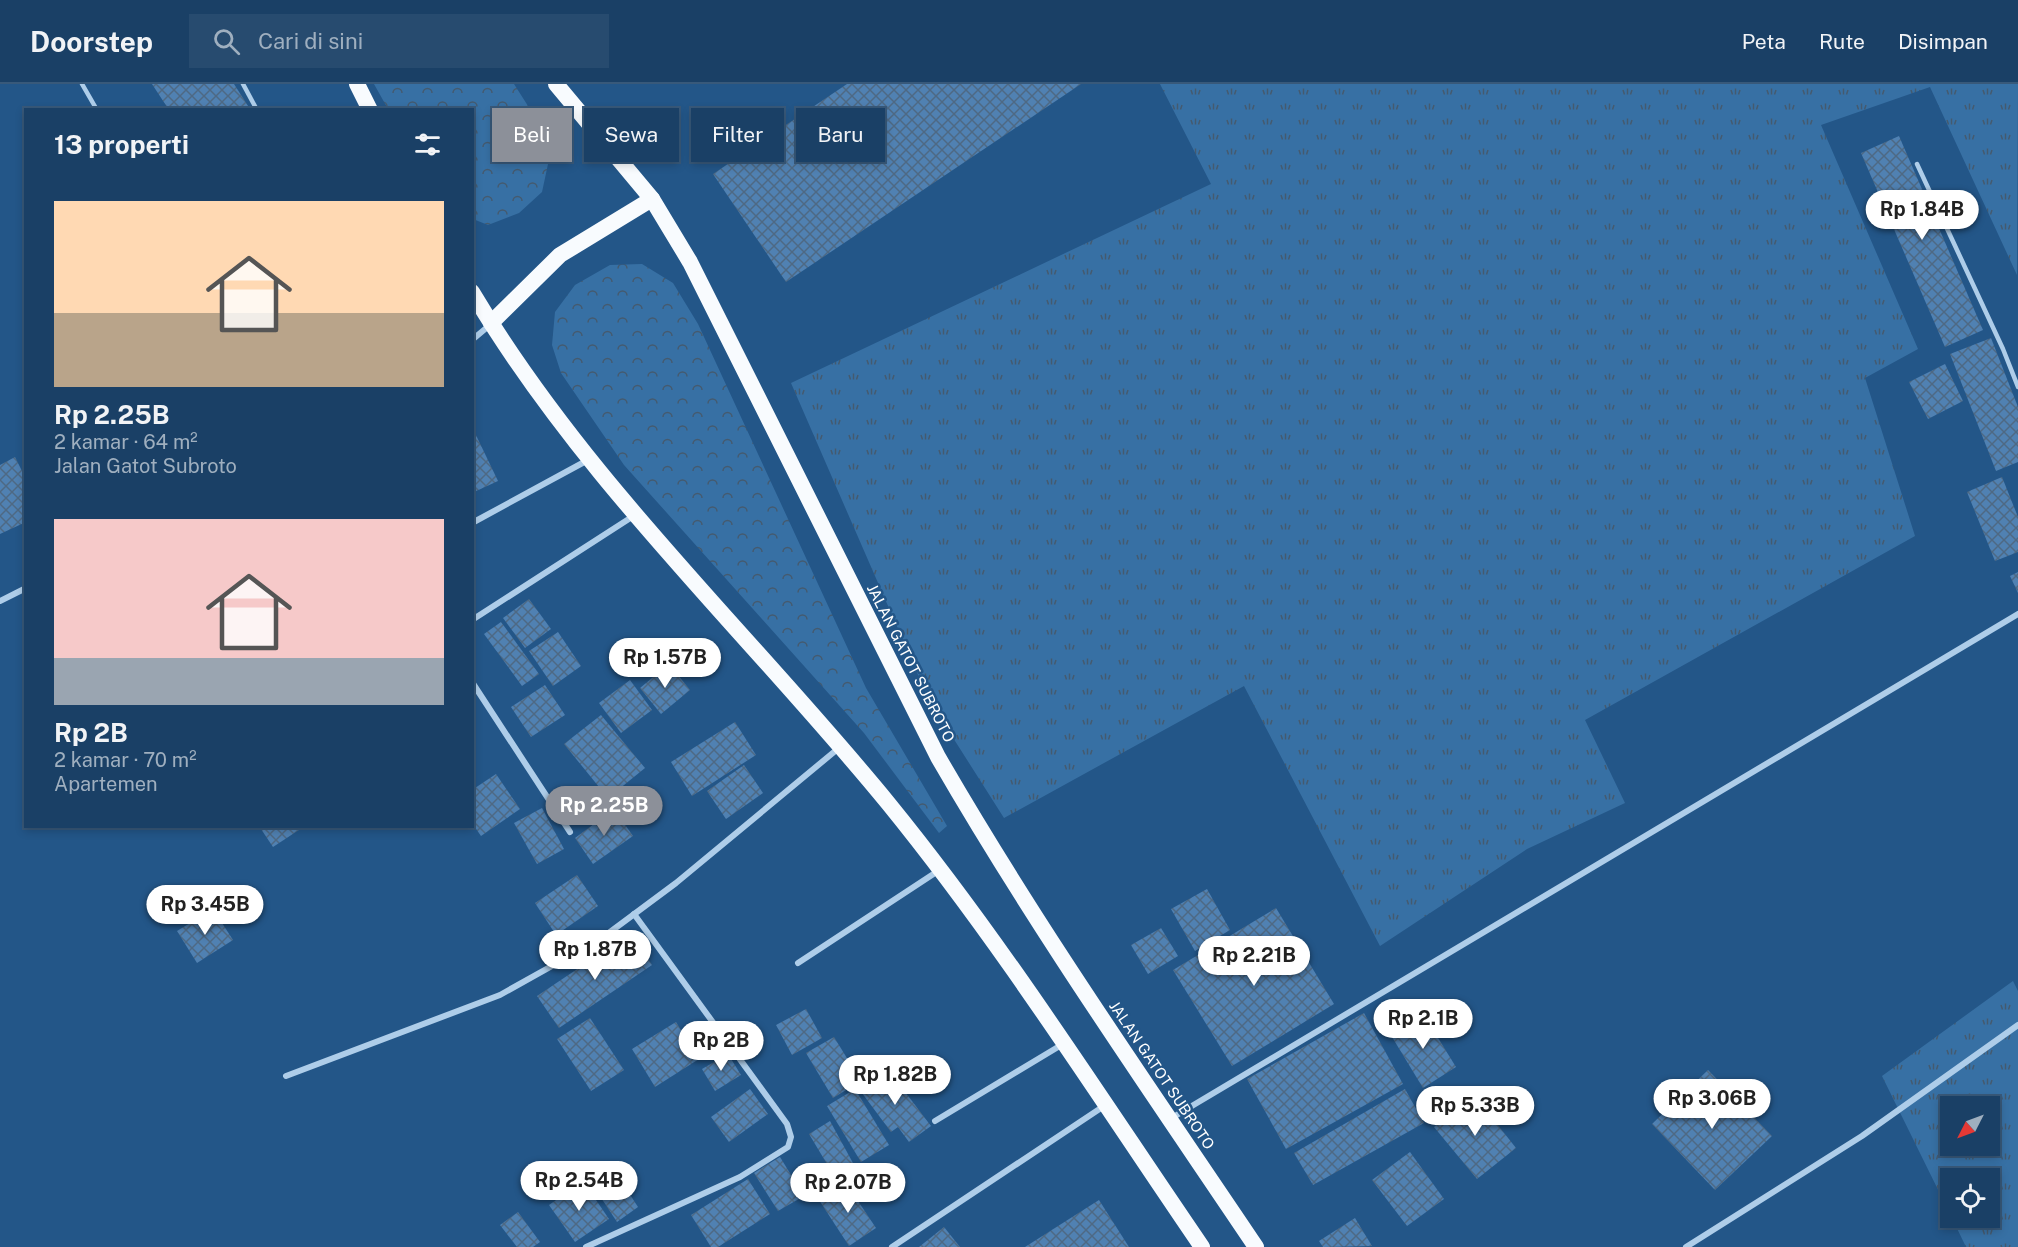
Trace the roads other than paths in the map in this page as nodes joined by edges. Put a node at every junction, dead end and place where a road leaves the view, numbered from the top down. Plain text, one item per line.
1 (82, 84) edge
2 (243, 84) edge
3 (357, 84) edge
4 (556, 84) edge
5 (96, 108) edge
6 (256, 108) edge
7 (369, 108) edge
8 (1917, 164) dead end
9 (652, 199) junction
10 (474, 295) edge
11 (491, 323) junction
12 (474, 338) edge
13 (2018, 387) edge
14 (588, 460) junction
15 (635, 515) junction
16 (474, 522) edge
17 (24, 589) edge
18 (0, 601) edge
19 (2018, 614) edge
20 (474, 619) edge
21 (474, 685) edge
22 (840, 747) junction
23 (570, 832) dead end
24 (940, 870) junction
25 (634, 914) junction
26 (798, 963) dead end
27 (2018, 1025) edge
28 (1064, 1044) junction
29 (286, 1076) dead end
30 (1106, 1105) junction
31 (1170, 1119) junction
32 (934, 1121) dead end
33 (586, 1247) edge
34 (892, 1247) edge
35 (1202, 1247) edge
36 (1256, 1247) edge
37 (1686, 1247) edge

1 - 5 lane
2 - 6 lane
3 - 7 highway
4 - 9 highway, JALAN GATOT SUBROTO
8 - 13 lane
9 - 11 highway
9 - 31 highway, JALAN GATOT SUBROTO
10 - 11 highway
11 - 12 street
11 - 14 highway
14 - 15 highway
14 - 16 street
15 - 20 street
15 - 22 highway
17 - 18 street
19 - 31 street
21 - 23 street
22 - 24 highway
22 - 25 street
24 - 26 street
24 - 28 highway
25 - 29 street
25 - 33 street
27 - 37 street
28 - 30 highway
28 - 32 street
30 - 34 street
30 - 35 highway
31 - 36 highway, JALAN GATOT SUBROTO

